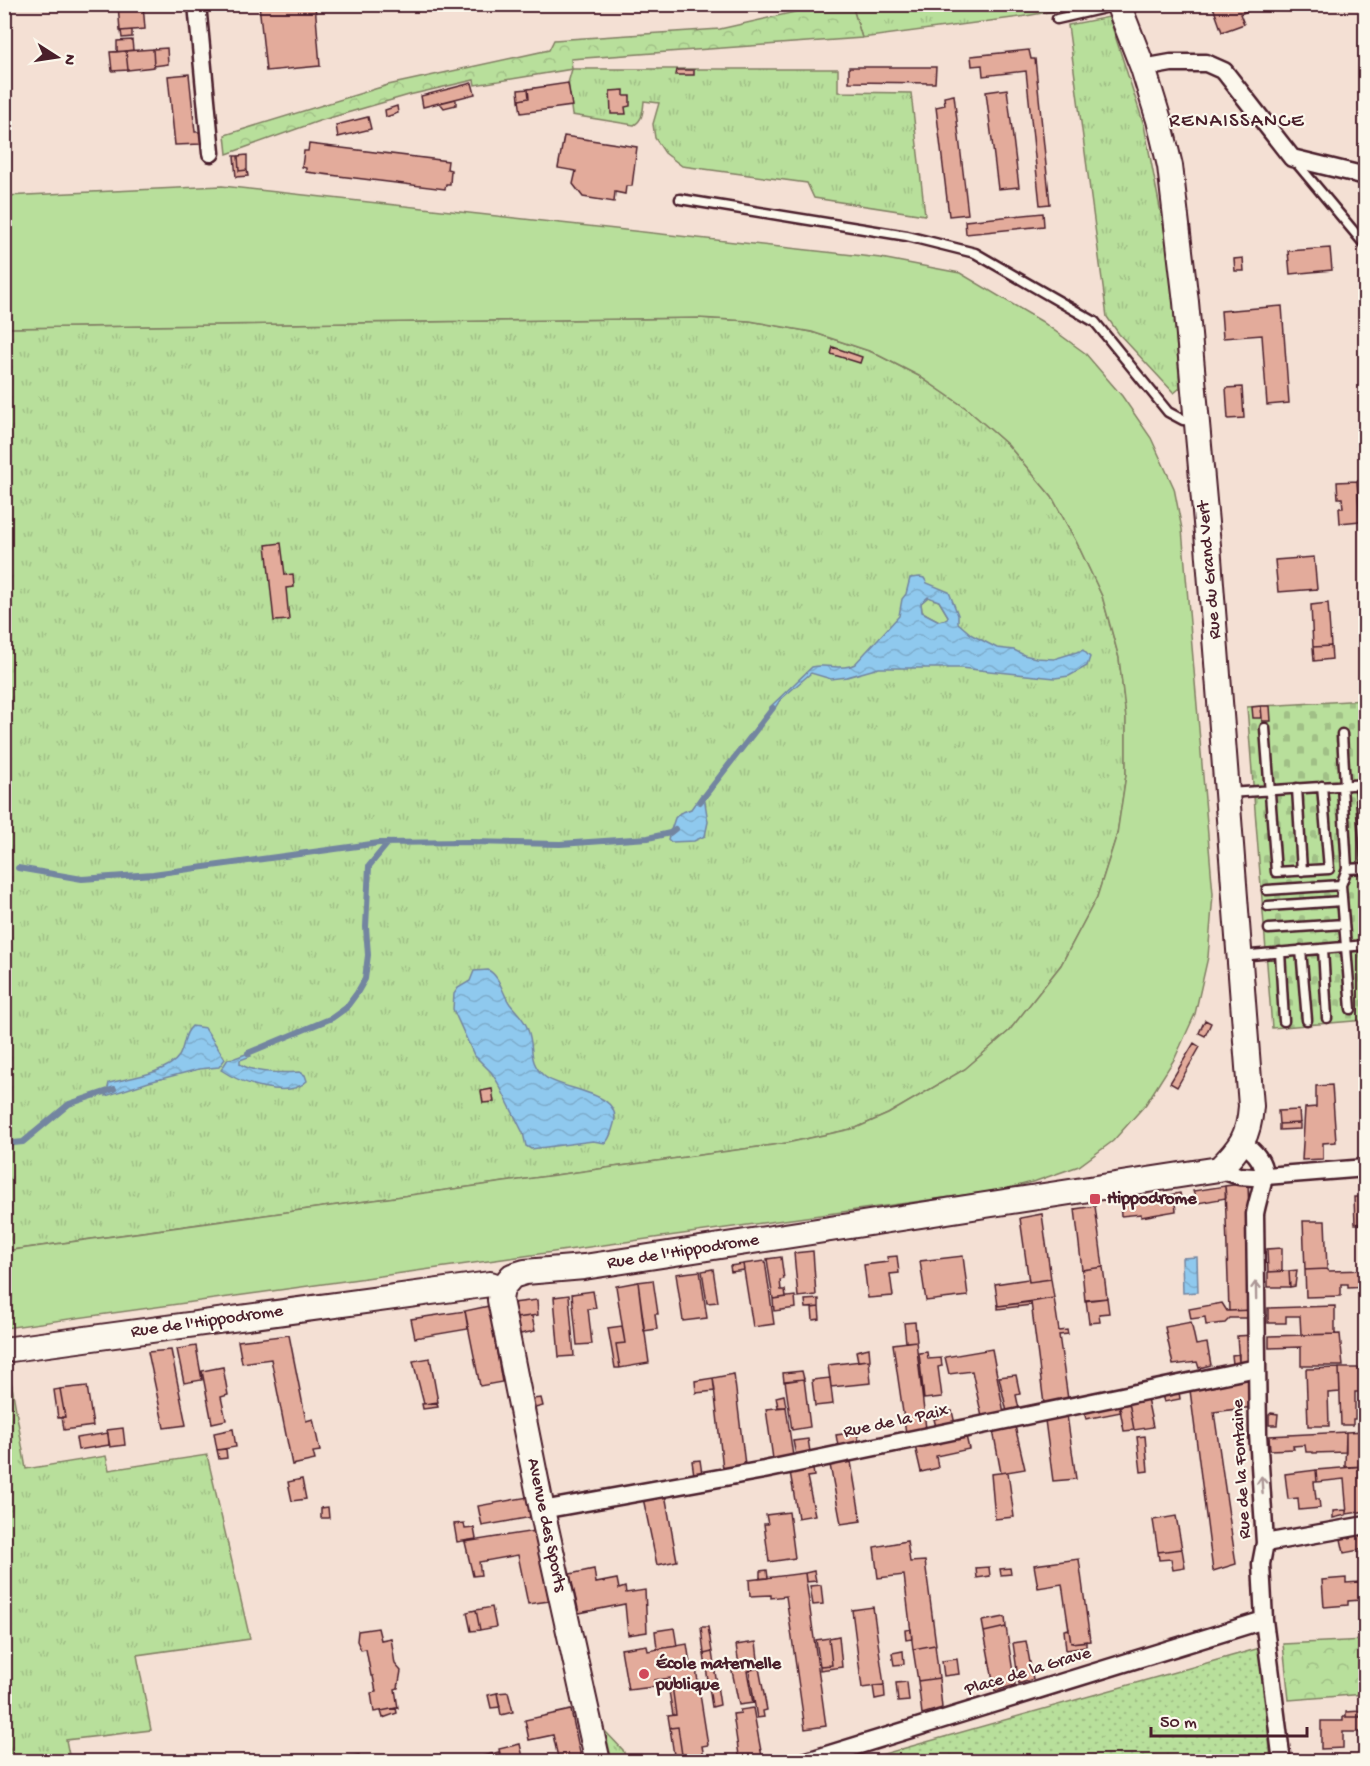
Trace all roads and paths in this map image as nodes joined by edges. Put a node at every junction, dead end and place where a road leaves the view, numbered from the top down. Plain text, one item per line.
1 (197, 4) edge
2 (1118, 5) edge
3 (1057, 19) dead end
4 (1143, 68) junction
5 (211, 153) dead end
6 (1292, 158) junction
7 (1365, 177) edge
8 (680, 200) dead end
9 (1365, 246) edge
10 (1197, 421) junction
11 (1265, 728) dead end
12 (1342, 734) dead end
13 (1363, 784) edge
14 (1343, 785) junction
15 (1322, 786) junction
16 (1297, 788) junction
17 (1270, 789) junction
18 (1227, 793) junction
19 (1365, 863) edge
20 (1365, 868) edge
21 (1347, 869) junction
22 (1302, 871) junction
23 (1341, 885) junction
24 (1267, 890) dead end
25 (1342, 901) junction
26 (1268, 906) dead end
27 (1344, 924) junction
28 (1269, 929) dead end
29 (1365, 945) edge
30 (1345, 947) junction
31 (1323, 949) junction
32 (1301, 950) junction
33 (1280, 952) junction
34 (1239, 956) junction
35 (1351, 1009) dead end
36 (1328, 1018) dead end
37 (1307, 1020) dead end
38 (1284, 1021) dead end
39 (1243, 1143) junction
40 (1365, 1168) edge
41 (1219, 1169) junction
42 (1265, 1175) junction
43 (502, 1288) junction
44 (4, 1350) edge
45 (1257, 1368) junction
46 (542, 1510) junction
47 (1365, 1525) edge
48 (1265, 1544) junction
49 (1264, 1620) junction
50 (598, 1761) edge
51 (804, 1761) edge
52 (1282, 1761) edge

1 - 5 street
2 - 3 lane
2 - 4 main road, Rue du Grand Vert
4 - 6 street
4 - 10 main road, Rue du Grand Vert
6 - 7 street
6 - 9 lane
8 - 10 lane
10 - 18 main road, Rue du Grand Vert
11 - 17 lane
12 - 14 lane
13 - 14 lane
13 - 19 lane
14 - 15 lane
14 - 21 lane
15 - 16 lane
15 - 22 lane
16 - 17 lane
16 - 22 lane
17 - 18 lane
17 - 22 lane
18 - 34 main road, Rue du Grand Vert
20 - 21 lane
21 - 23 lane
23 - 24 lane
23 - 25 lane
25 - 26 lane
25 - 27 lane
27 - 28 lane
27 - 30 lane
29 - 30 lane
30 - 31 lane
30 - 35 lane
31 - 32 lane
31 - 36 lane
32 - 33 lane
32 - 37 lane
33 - 34 lane
33 - 38 lane
34 - 39 main road, Rue du Grand Vert
39 - 41 main road, Rue du Grand Vert
39 - 42 street
40 - 42 street, Rue de l'Hippodrome
41 - 42 street, Rue de l'Hippodrome
41 - 43 main road, Rue de l'Hippodrome
45 -> 42 street, Rue de la Fontaine
43 - 44 main road, Rue de l'Hippodrome
43 - 46 main road, Avenue des Sports
45 - 46 street, Rue de la Paix
48 -> 45 street, Rue de la Fontaine
46 - 50 main road, Avenue des Sports
47 - 48 street
48 - 49 street, Rue de la Fontaine
49 - 51 street, Place de la Grave
49 - 52 street, Rue de la Fontaine

